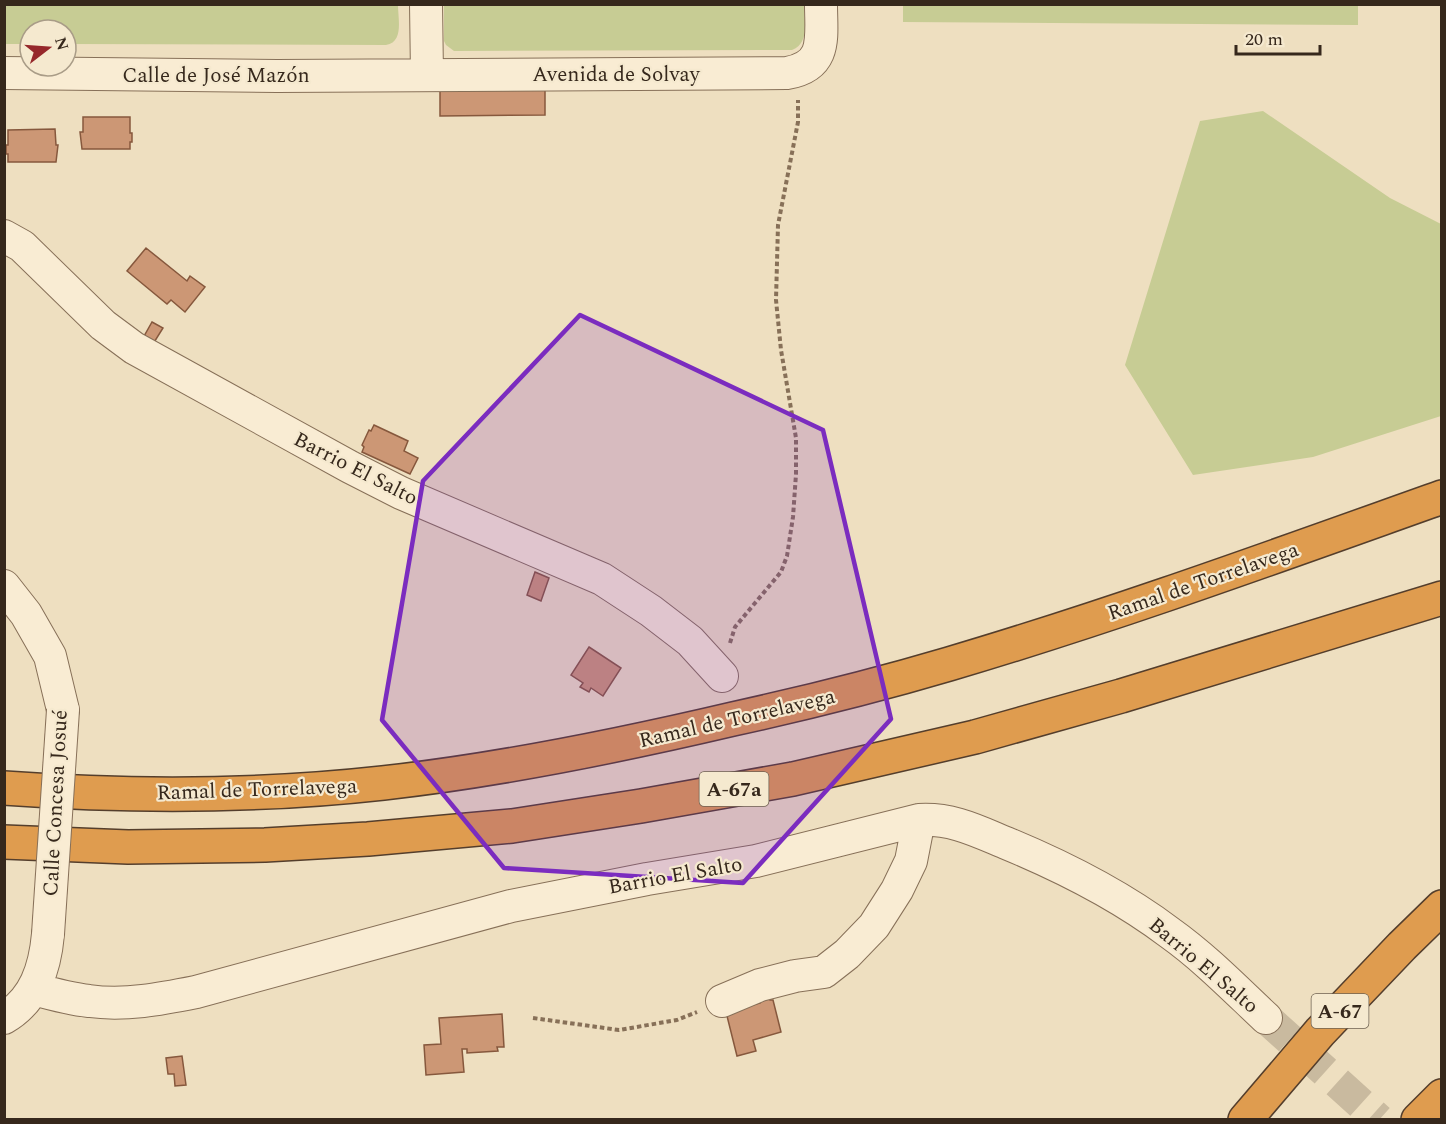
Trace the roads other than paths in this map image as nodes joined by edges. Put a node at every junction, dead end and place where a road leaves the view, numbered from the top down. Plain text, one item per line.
1 (426, 4) edge
2 (821, 4) edge
3 (4, 73) edge
4 (427, 75) junction
5 (4, 236) edge
6 (1442, 497) edge
7 (4, 586) edge
8 (1442, 598) edge
9 (722, 676) road end
10 (4, 788) edge
11 (919, 820) junction
12 (4, 842) edge
13 (1442, 908) edge
14 (34, 989) junction
15 (722, 1001) road end
16 (4, 1018) edge
17 (1266, 1018) tunnel mouth
18 (1442, 1096) edge
19 (1245, 1119) edge
20 (1418, 1119) edge

1 - 4 street
2 - 4 street, Avenida de Solvay
3 - 4 street, Calle de José Mazón
5 - 9 street, Barrio El Salto
6 - 10 highway, Ramal de Torrelavega
7 - 14 street, Calle Concesa Josué, bridge
8 - 12 highway, A-67a
11 - 14 street, Barrio El Salto
11 - 15 street
11 - 17 street, Barrio El Salto
13 - 19 highway, A-67
14 - 16 street, Calle Concesa Josué
18 - 20 highway

